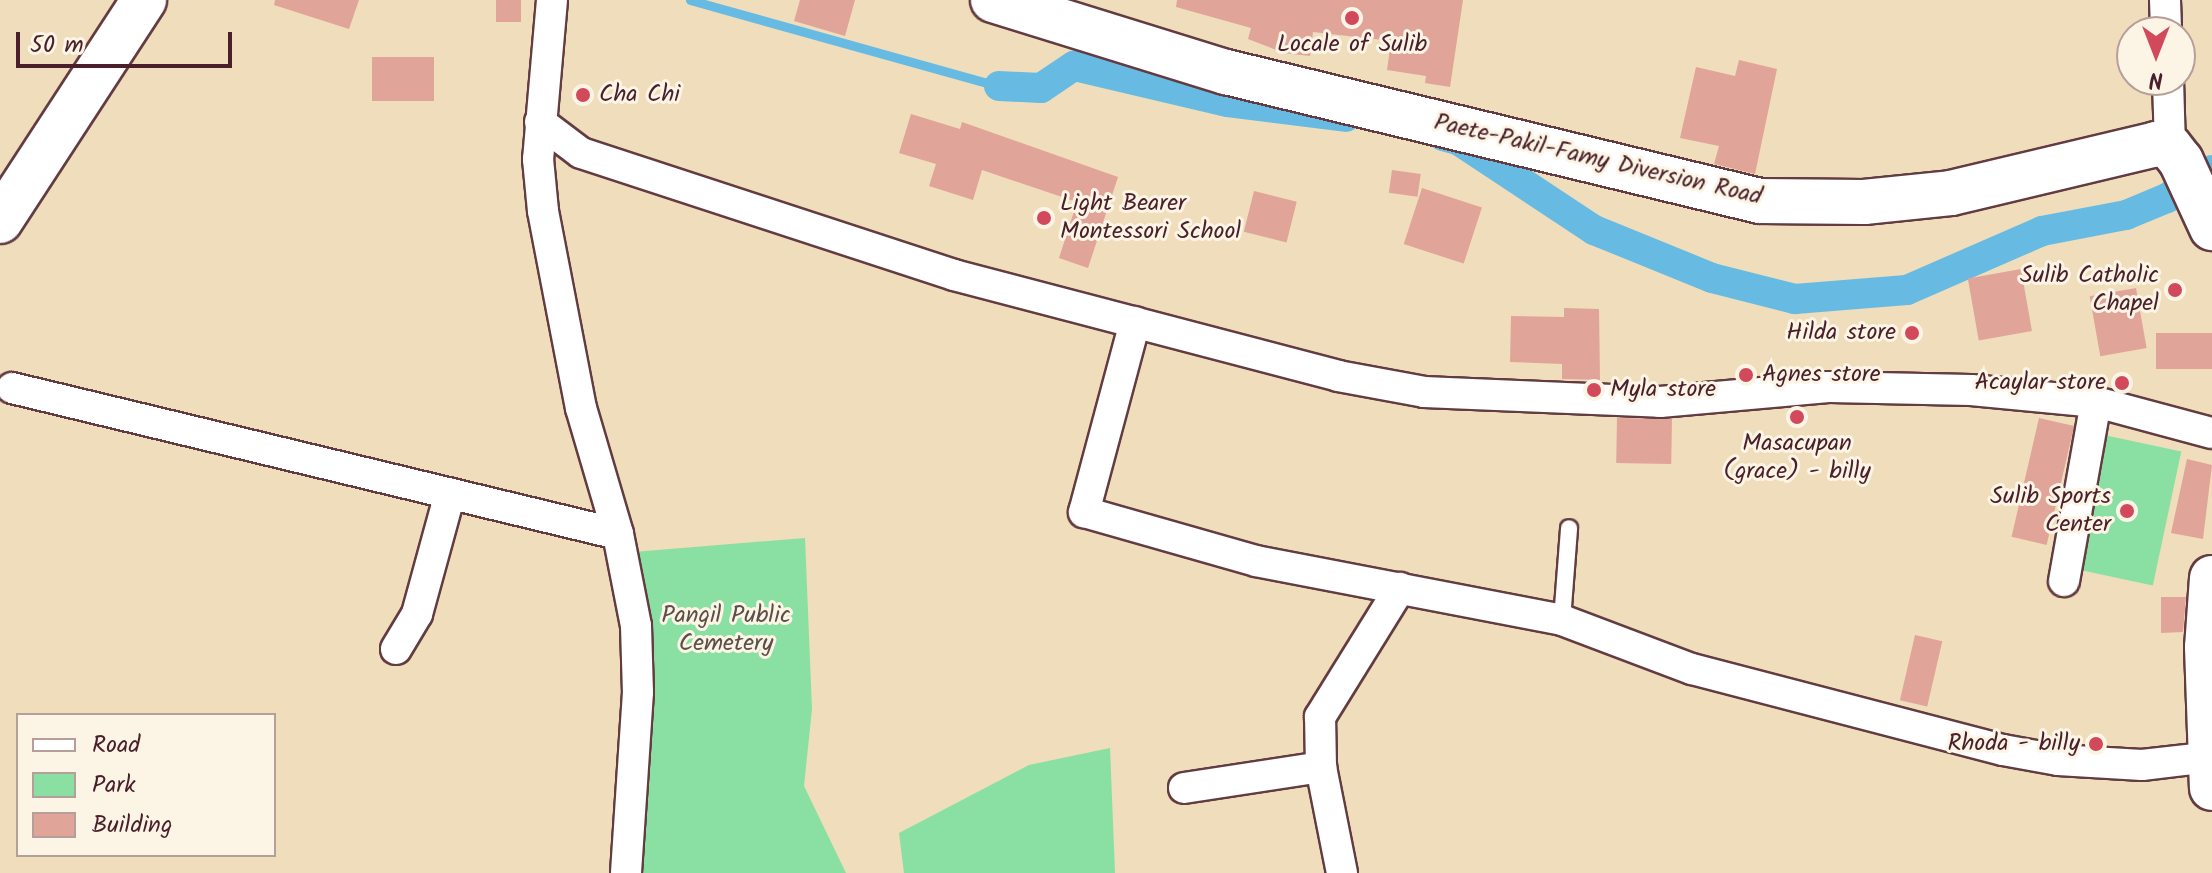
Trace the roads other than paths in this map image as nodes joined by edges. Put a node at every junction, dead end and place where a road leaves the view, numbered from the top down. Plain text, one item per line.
1 (144, 0) edge
2 (552, 0) edge
3 (993, 0) edge
4 (2172, 96) edge
5 (540, 122) junction
6 (2193, 189) edge
7 (6, 199) edge
8 (1135, 322) junction
9 (12, 388) dead end
10 (2096, 402) junction
11 (2212, 433) edge
12 (450, 493) junction
13 (1569, 528) dead end
14 (618, 534) junction
15 (2212, 578) edge
16 (2064, 581) dead end
17 (1400, 588) junction
18 (1562, 620) junction
19 (396, 649) dead end
20 (1321, 767) junction
21 (2211, 773) edge
22 (1184, 788) dead end
23 (626, 873) edge
24 (1342, 873) edge

1 - 7 main road
2 - 5 street
3 - 6 main road, Paete-Pakil-Famy Diversion Road
4 - 6 street
5 - 8 street
5 - 14 street
8 - 10 street
8 - 17 street
9 - 12 street
10 - 11 street
10 - 16 street
12 - 14 street
12 - 19 street
13 - 18 lane
14 - 23 street
15 - 21 main road
17 - 18 street
17 - 20 street
18 - 21 street
20 - 22 street
20 - 24 street

